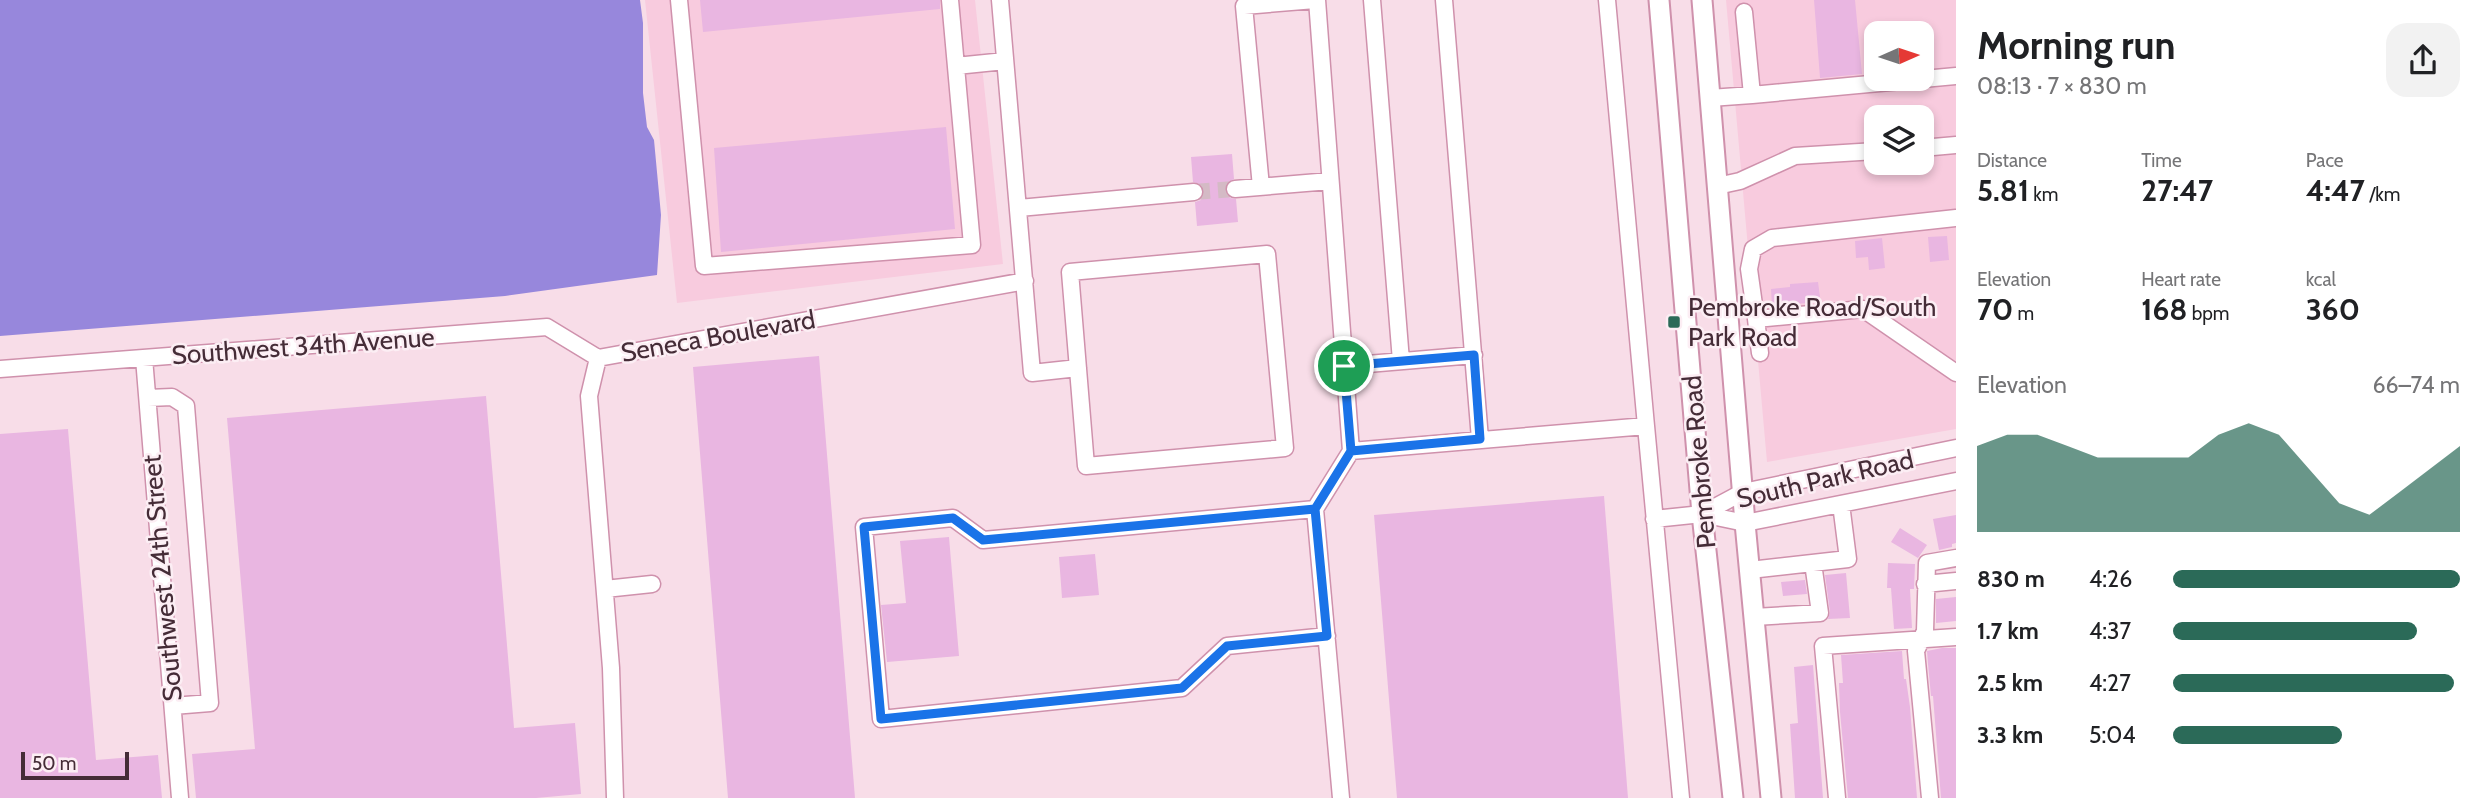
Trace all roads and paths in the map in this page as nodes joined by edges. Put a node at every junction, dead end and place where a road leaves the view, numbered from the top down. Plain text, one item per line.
1 (678, 0) edge
2 (950, 0) edge
3 (1000, 0) edge
4 (1316, 0) edge
5 (1373, 0) edge
6 (1444, 0) edge
7 (1607, 0) edge
8 (1659, 0) edge
9 (1702, 0) edge
10 (1744, 12) dead end
11 (1005, 61) junction
12 (956, 66) junction
13 (1956, 76) edge
14 (1752, 95) junction
15 (1710, 98) junction
16 (1956, 145) edge
17 (1934, 147) edge
18 (1864, 152) edge
19 (1330, 181) junction
20 (1717, 186) junction
21 (1261, 187) junction
22 (1235, 189) tunnel mouth
23 (1194, 192) tunnel mouth
24 (1018, 208) junction
25 (1956, 218) edge
26 (1025, 281) junction
27 (1756, 319) junction
28 (1731, 344) junction
29 (1474, 355) junction
30 (144, 358) junction
31 (598, 358) junction
32 (1401, 361) junction
33 (1344, 366) junction
34 (1078, 368) junction
35 (0, 369) edge
36 (1956, 373) edge
37 (148, 398) junction
38 (1646, 426) junction
39 (1480, 439) junction
40 (1956, 449) edge
41 (1351, 451) junction
42 (1956, 481) edge
43 (1743, 492) junction
44 (1842, 504) junction
45 (1315, 509) junction
46 (1702, 514) junction
47 (1654, 519) junction
48 (1745, 523) junction
49 (1956, 558) edge
50 (1813, 563) junction
51 (1750, 570) junction
52 (1956, 581) edge
53 (652, 584) dead end
54 (1925, 584) junction
55 (605, 589) junction
56 (1754, 617) junction
57 (1327, 636) junction
58 (1956, 637) edge
59 (1921, 640) junction
60 (173, 706) junction
61 (180, 798) edge
62 (615, 798) edge
63 (1341, 798) edge
64 (1681, 798) edge
65 (1733, 798) edge
66 (1771, 798) edge
67 (1837, 798) edge
68 (1930, 798) edge

1 - 12 street
2 - 12 street
3 - 11 street
4 - 19 street
4 - 21 street
5 - 32 street
6 - 29 street
7 - 38 street
8 - 46 main road, Pembroke Road
9 - 15 main road, Pembroke Road
10 - 14 street
11 - 12 street
11 - 24 street
13 - 14 street
14 - 15 street
15 - 20 main road, Pembroke Road
16 - 17 street
18 - 20 street
19 - 21 street
19 - 33 street
20 - 28 main road, Pembroke Road
21 - 22 street
23 - 24 street
24 - 26 street
25 - 27 street
26 - 31 street, Seneca Boulevard
26 - 34 street
27 - 28 street
27 - 36 street
28 - 43 main road, Pembroke Road
29 - 32 street
29 - 39 street
30 - 31 street, Southwest 34th Avenue
30 - 35 street, Southwest 34th Avenue
30 - 37 street, Southwest 24th Street
31 - 55 street, Seneca Boulevard
32 - 33 street
33 - 41 street
34 - 34 street
37 - 60 street, Southwest 24th Street
37 - 60 street
38 - 39 street
38 - 47 street
39 - 41 street
40 - 43 street, South Park Road
41 - 45 street
42 - 44 street, South Park Road
43 - 46 street, South Park Road
43 - 48 main road, Pembroke Road
44 - 48 street, South Park Road
44 - 50 street
45 - 57 street
45 - 57 street
46 - 47 street
46 - 48 street, South Park Road
46 - 65 main road, Pembroke Road
47 - 64 street
48 - 51 main road, Pembroke Road
49 - 54 street
50 - 51 street
50 - 56 street
51 - 56 main road, Pembroke Road
52 - 54 street
53 - 55 street
54 - 59 street
55 - 62 street, Seneca Boulevard
56 - 66 main road, Pembroke Road
57 - 63 street
58 - 59 street
59 - 67 street
59 - 68 street
60 - 61 street, Southwest 24th Street

